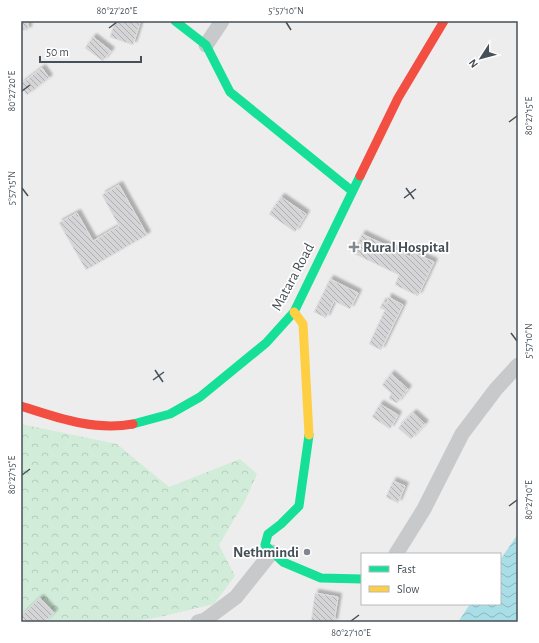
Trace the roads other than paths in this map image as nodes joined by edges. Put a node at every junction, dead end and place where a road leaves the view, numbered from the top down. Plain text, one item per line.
1 (175, 21) edge
2 (222, 21) edge
3 (444, 21) edge
4 (206, 45) junction
5 (352, 192) junction
6 (294, 312) junction
7 (518, 365) edge
8 (21, 406) edge
9 (272, 552) junction
10 (397, 553) edge
11 (361, 579) edge
12 (198, 622) edge

1 - 4 main road
2 - 4 street
3 - 5 main road, Matara Road
4 - 5 main road
5 - 6 main road, Matara Road
6 - 8 main road, Matara Road
6 - 9 main road
7 - 10 street
9 - 11 main road
9 - 12 street

